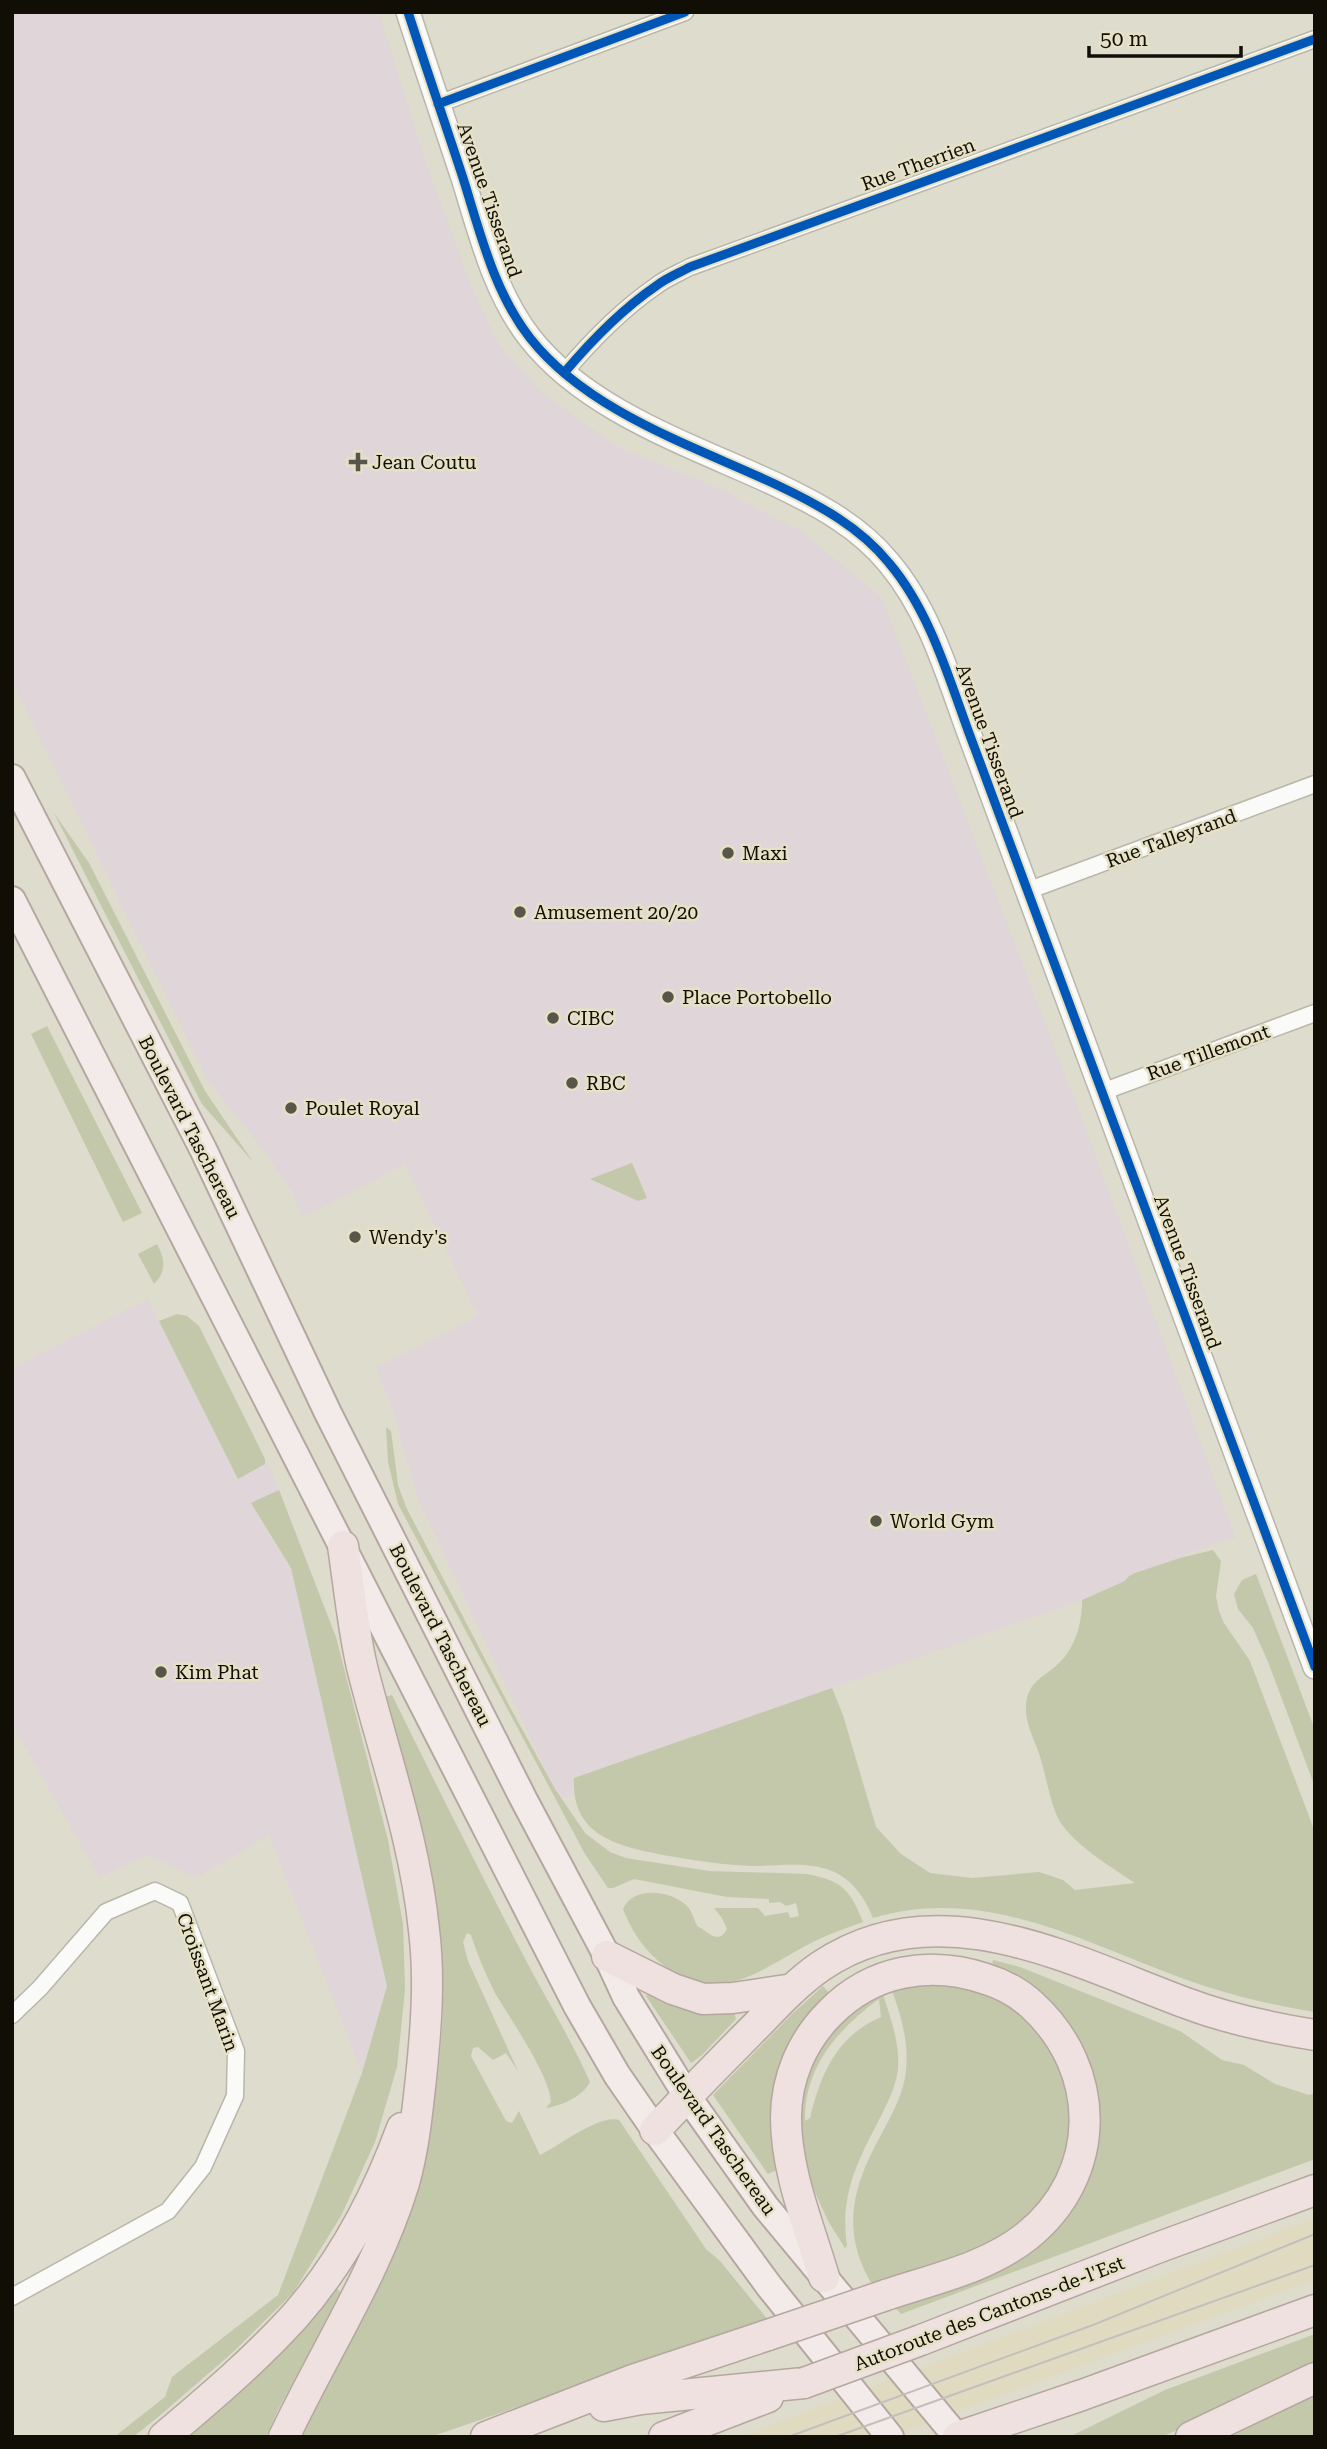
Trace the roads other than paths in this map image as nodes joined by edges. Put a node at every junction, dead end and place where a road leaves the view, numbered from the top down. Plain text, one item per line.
1 (408, 12) edge
2 (675, 14) edge
3 (1315, 39) edge
4 (438, 104) junction
5 (564, 373) junction
6 (12, 778) edge
7 (1315, 784) edge
8 (1027, 891) junction
9 (12, 900) edge
10 (1315, 1013) edge
11 (1102, 1092) junction
12 (343, 1546) junction
13 (1315, 1667) edge
14 (607, 1956) junction
15 (793, 1989) junction
16 (12, 2015) edge
17 (1315, 2035) edge
18 (423, 2057) junction
19 (687, 2096) junction
20 (655, 2130) junction
21 (1315, 2190) edge
22 (824, 2277) junction
23 (12, 2297) edge
24 (1315, 2310) edge
25 (1315, 2378) edge
26 (804, 2383) junction
27 (525, 2423) junction
28 (1002, 2431) edge
29 (164, 2437) edge
30 (284, 2437) edge
31 (486, 2437) edge
32 (664, 2437) edge
33 (890, 2437) edge
34 (957, 2437) edge
35 (1191, 2437) edge

1 - 4 street, Avenue Tisserand
2 - 4 street
3 - 5 street, Rue Therrien
4 - 5 street, Avenue Tisserand
5 - 8 street, Avenue Tisserand
6 - 14 main road, Boulevard Taschereau
7 - 8 street, Rue Talleyrand
8 - 11 street, Avenue Tisserand
9 - 12 main road
10 - 11 street, Rue Tillemont
11 - 13 street, Avenue Tisserand
12 - 18 highway
12 - 20 main road
14 - 15 highway
14 - 19 main road, Boulevard Taschereau
15 - 17 highway
15 - 19 highway
16 - 23 street, Croissant Marin
18 - 29 highway
18 - 30 highway
19 - 20 highway
19 - 22 main road, Boulevard Taschereau
20 - 33 main road
21 - 26 highway, Autoroute des Cantons-de-l'Est, bridge
22 - 27 highway, bridge
22 - 34 main road, Boulevard Taschereau
24 - 28 highway
25 - 35 highway
26 - 27 highway
26 - 32 highway, Autoroute des Cantons-de-l'Est
27 - 31 highway
28 - 34 highway

